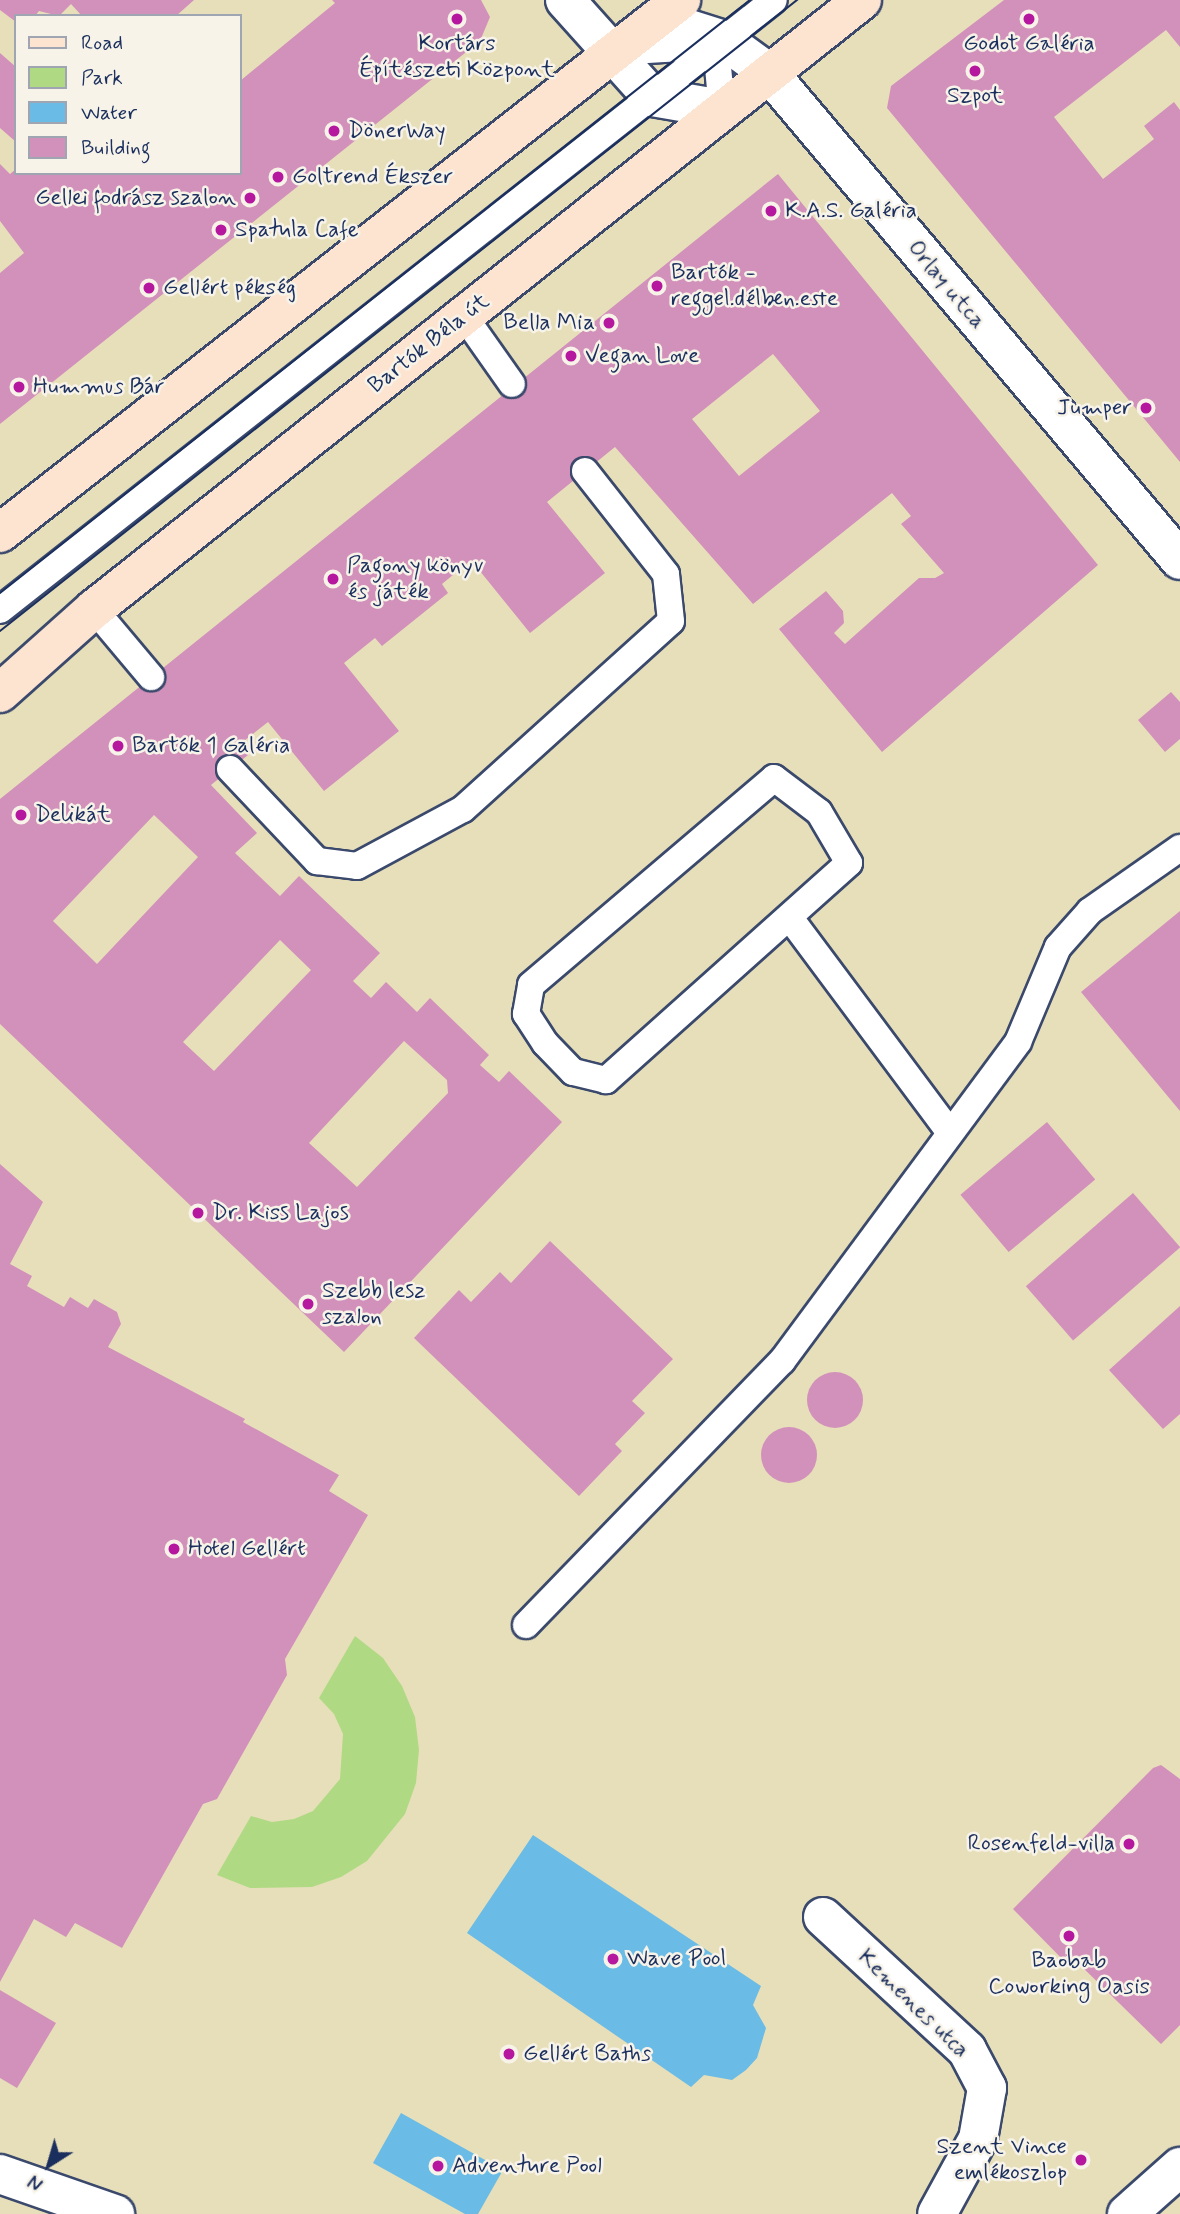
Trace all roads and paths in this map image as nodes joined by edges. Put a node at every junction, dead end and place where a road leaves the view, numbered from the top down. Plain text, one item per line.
1 (565, 0) edge
2 (774, 0) edge
3 (863, 0) edge
4 (669, 10) edge
5 (720, 43) junction
6 (611, 52) junction
7 (769, 73) junction
8 (652, 97) junction
9 (722, 109) junction
10 (464, 316) junction
11 (512, 384) dead end
12 (585, 471) dead end
13 (0, 533) edge
14 (1180, 560) edge
15 (0, 610) edge
16 (93, 610) junction
17 (151, 677) dead end
18 (0, 693) edge
19 (230, 769) dead end
20 (1180, 848) edge
21 (790, 918) junction
22 (950, 1133) junction
23 (526, 1625) dead end
24 (823, 1917) dead end
25 (1180, 2166) edge
26 (0, 2174) edge
27 (115, 2214) edge
28 (937, 2214) edge
29 (1127, 2214) edge

1 - 6 street
2 - 5 lane
3 - 7 main road, Bartók Béla út
4 - 5 street, Orlay utca
4 - 6 main road
5 - 6 lane
5 - 7 street, Orlay utca
5 - 8 lane
5 - 9 lane
6 - 8 street
6 - 13 main road
7 - 9 main road, Bartók Béla út
7 - 14 street, Orlay utca
8 - 9 street
8 - 15 lane
9 - 10 main road, Bartók Béla út
10 - 11 lane
10 - 16 main road, Bartók Béla út
12 - 19 lane
16 - 17 lane
16 - 18 main road, Bartók Béla út
20 - 22 lane
21 - 21 lane
21 - 22 lane
22 - 23 lane
24 - 28 street, Kemenes utca
25 - 29 street
26 - 27 street

